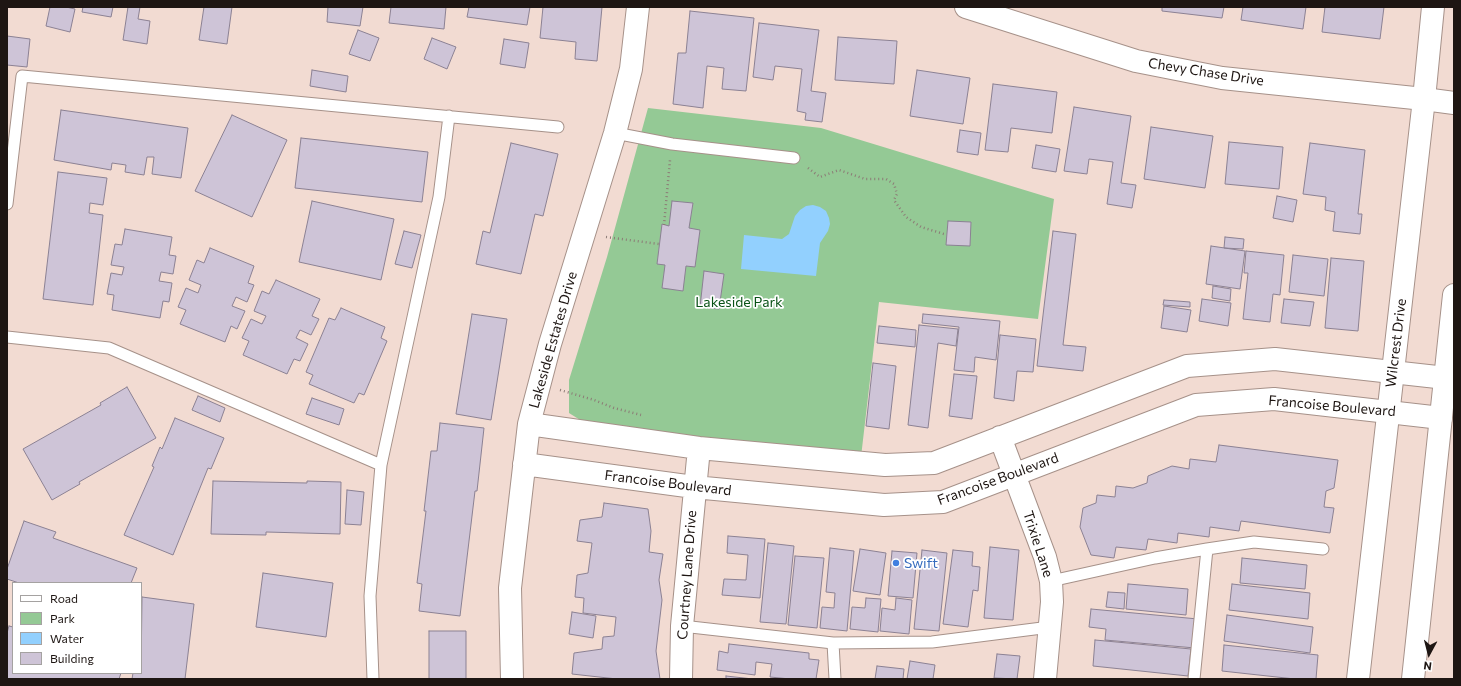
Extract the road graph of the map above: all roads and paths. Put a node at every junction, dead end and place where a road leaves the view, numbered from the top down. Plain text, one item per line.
1 (638, 7) edge
2 (966, 7) edge
3 (1433, 7) edge
4 (1424, 99) junction
5 (1454, 103) edge
6 (449, 116) junction
7 (558, 128) dead end
8 (615, 133) junction
9 (672, 144) junction
10 (794, 158) joint
11 (7, 204) edge
12 (664, 225) dead end
13 (586, 228) junction
14 (944, 234) dead end
15 (659, 244) dead end
16 (1454, 295) edge
17 (7, 337) edge
18 (1393, 371) junction
19 (1446, 378) junction
20 (540, 385) junction
21 (1388, 411) junction
22 (646, 416) dead end
23 (1441, 418) junction
24 (530, 424) junction
25 (1000, 438) junction
26 (699, 448) junction
27 (524, 464) junction
28 (381, 465) junction
29 (1014, 474) junction
30 (694, 487) junction
31 (1207, 548) junction
32 (1323, 549) dead end
33 (1051, 581) junction
34 (682, 626) junction
35 (1050, 627) junction
36 (833, 643) junction
37 (373, 679) edge
38 (512, 679) edge
39 (681, 679) edge
40 (835, 679) edge
41 (1045, 679) edge
42 (1194, 679) edge
43 (1358, 679) edge
44 (1413, 679) edge

1 - 8 street, Lakeside Estates Drive
2 - 4 street, Chevy Chase Drive
3 - 4 street, Wilcrest Drive
4 - 5 street, Chevy Chase Drive
4 - 18 street, Wilcrest Drive
6 - 7 lane
6 - 11 lane
6 - 28 lane
8 - 9 lane
8 - 13 street, Lakeside Estates Drive
9 - 10 lane
9 - 12 path
10 - 14 path
13 - 15 path
13 - 20 street, Lakeside Estates Drive
16 - 19 street
17 - 28 lane
18 - 19 street
18 - 21 street, Wilcrest Drive
18 - 25 street
19 - 23 street
20 - 22 path
20 - 24 street, Lakeside Estates Drive
21 - 23 street, Francoise Boulevard
21 - 29 street, Francoise Boulevard
21 - 43 street, Wilcrest Drive
23 - 44 street
24 - 26 street
24 - 27 street, Lakeside Estates Drive
25 - 26 street
25 - 29 street, Trixie Lane
26 - 30 street, Courtney Lane Drive
27 - 30 street, Francoise Boulevard
27 - 38 street, Lakeside Estates Drive
28 - 37 lane
29 - 30 street, Francoise Boulevard
29 - 33 street, Trixie Lane
30 - 34 street, Courtney Lane Drive
31 - 32 lane
31 - 33 lane
31 - 42 lane
33 - 35 street, Trixie Lane
34 - 36 lane
34 - 39 street, Courtney Lane Drive
35 - 36 lane
35 - 41 street, Trixie Lane
36 - 40 lane

